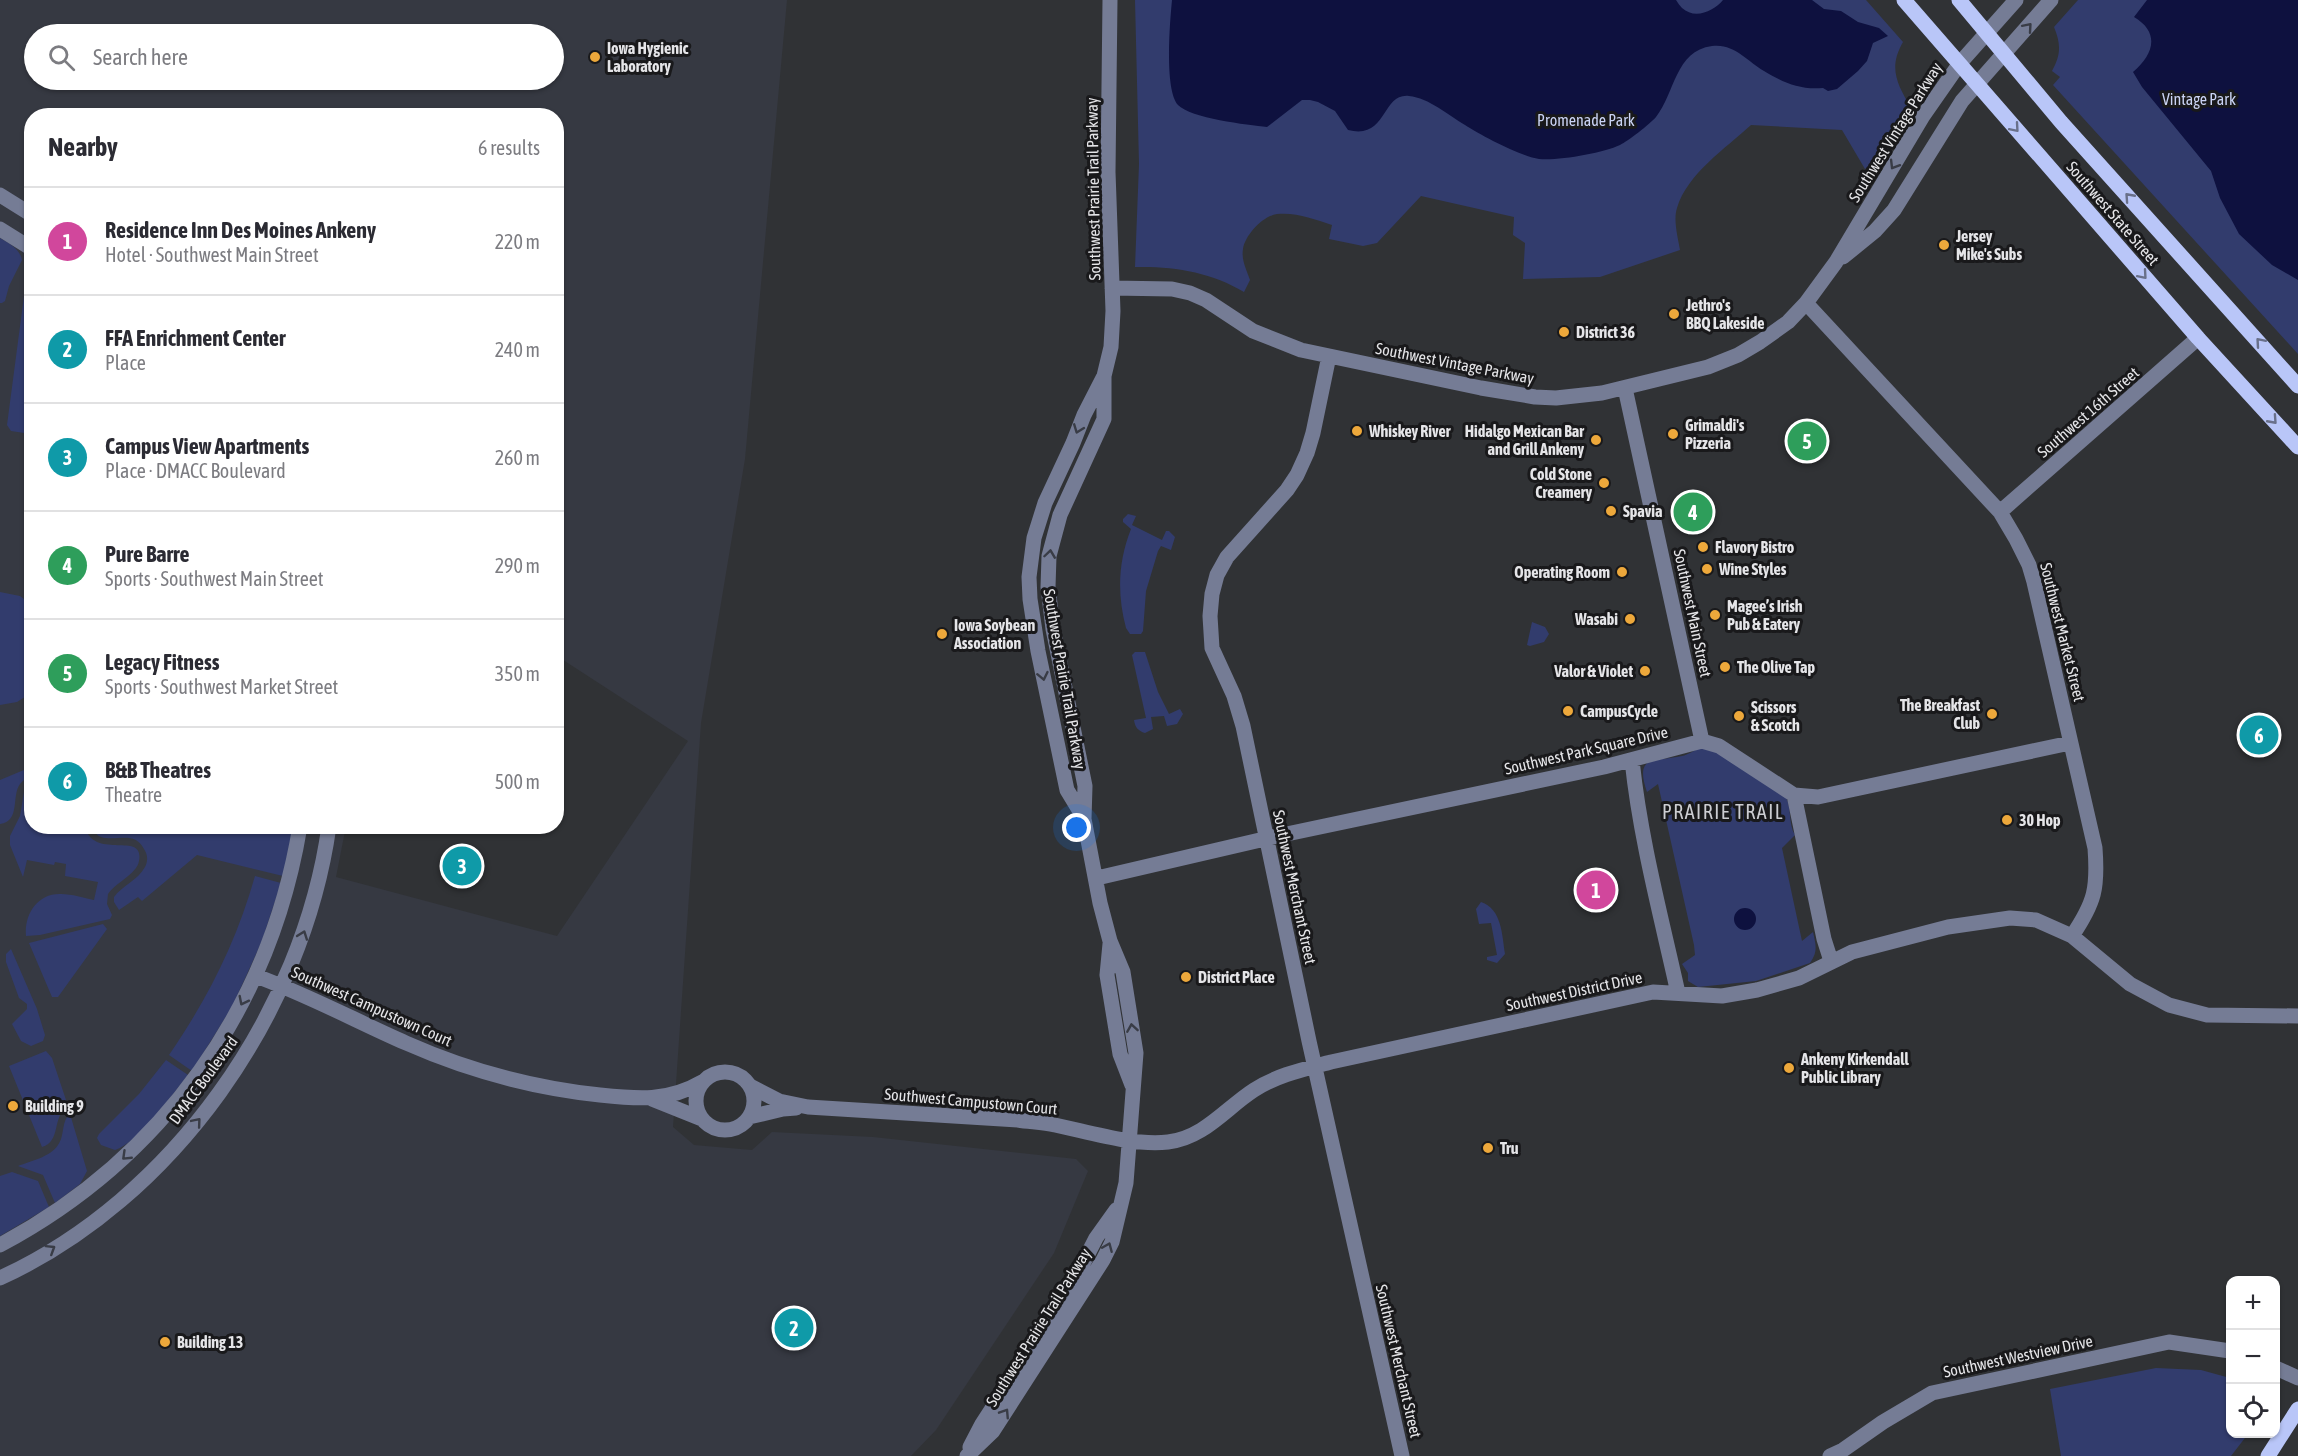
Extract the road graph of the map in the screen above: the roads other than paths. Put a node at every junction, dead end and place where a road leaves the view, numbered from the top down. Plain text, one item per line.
1 (1110, 0) edge
2 (1904, 0) edge
3 (1959, 0) edge
4 (2016, 0) edge
5 (2051, 0) edge
6 (1987, 33) junction
7 (2004, 53) junction
8 (1960, 63) junction
9 (1977, 83) junction
10 (0, 195) edge
11 (24, 210) edge
12 (0, 229) edge
13 (24, 244) edge
14 (1836, 262) junction
15 (1112, 288) junction
16 (1806, 303) junction
17 (2198, 338) junction
18 (1329, 356) junction
19 (2298, 386) edge
20 (1625, 388) junction
21 (2298, 447) edge
22 (2000, 512) junction
23 (1702, 741) junction
24 (2070, 742) junction
25 (1632, 760) junction
26 (1794, 795) junction
27 (298, 834) edge
28 (327, 834) edge
29 (1267, 840) junction
30 (1097, 878) junction
31 (2072, 936) junction
32 (1831, 961) junction
33 (256, 976) junction
34 (283, 986) junction
35 (1678, 993) junction
36 (2298, 1016) edge
37 (1316, 1066) junction
38 (702, 1082) junction
39 (750, 1086) junction
40 (652, 1099) junction
41 (808, 1107) junction
42 (749, 1117) junction
43 (702, 1119) junction
44 (1130, 1140) junction
45 (0, 1245) edge
46 (0, 1278) edge
47 (2226, 1350) edge
48 (2280, 1370) edge
49 (2298, 1378) edge
50 (2298, 1408) edge
51 (966, 1456) edge
52 (1402, 1456) edge
53 (1830, 1456) edge
54 (2268, 1456) edge

1 - 15 street, Southwest Prairie Trail Parkway
2 - 8 main road, Southwest State Street
3 - 6 main road, Southwest State Street
4 - 6 street, Southwest Vintage Parkway
7 -> 5 street, Southwest Vintage Parkway
6 - 7 main road, Southwest State Street
6 - 8 street, Southwest Vintage Parkway
7 - 9 street, Southwest Vintage Parkway
19 -> 7 main road, Southwest State Street
8 - 9 main road, Southwest State Street
8 -> 14 street, Southwest Vintage Parkway
9 - 14 street, Southwest Vintage Parkway
9 -> 17 main road, Southwest State Street
10 - 11 street
12 - 13 street
14 - 16 street, Southwest Vintage Parkway
15 - 18 street, Southwest Vintage Parkway
15 - 30 street, Southwest Prairie Trail Parkway
16 - 20 street, Southwest Vintage Parkway
16 - 22 street, Southwest Market Street
17 -> 21 main road, Southwest State Street
17 - 22 street, Southwest 16th Street
18 - 20 street, Southwest Vintage Parkway
18 - 29 street, Southwest Merchant Street
20 - 23 street, Southwest Main Street
22 - 24 street, Southwest Market Street
23 - 25 street, Southwest Park Square Drive
23 - 26 street
24 - 26 street
24 - 31 street, Southwest Market Street
25 - 29 street, Southwest Park Square Drive
25 - 35 street
26 - 32 street
27 - 33 street, DMACC Boulevard
34 -> 28 street, DMACC Boulevard
29 - 30 street, Southwest Park Square Drive
29 - 37 street, Southwest Merchant Street
30 - 44 street, Southwest Prairie Trail Parkway
31 - 32 street, Southwest District Drive
31 - 36 street, Southwest District Drive
32 - 35 street, Southwest District Drive
33 - 34 street, Southwest Campustown Court
33 -> 45 street, DMACC Boulevard
34 - 40 street, Southwest Campustown Court
46 -> 34 street, DMACC Boulevard
35 - 37 street, Southwest District Drive
37 - 44 street, Southwest District Drive
37 - 52 street, Southwest Merchant Street
38 - 39 street, Southwest Campustown Court
38 - 40 street, Southwest Campustown Court
38 - 43 street
39 - 41 street, Southwest Campustown Court
39 - 42 street
40 - 43 street, Southwest Campustown Court
41 - 42 street, Southwest Campustown Court
41 - 44 street, Southwest Campustown Court
42 - 43 street, Southwest Campustown Court
44 - 51 street, Southwest Prairie Trail Parkway
47 - 53 street, Southwest Westview Drive
48 - 49 street
50 - 54 main road

